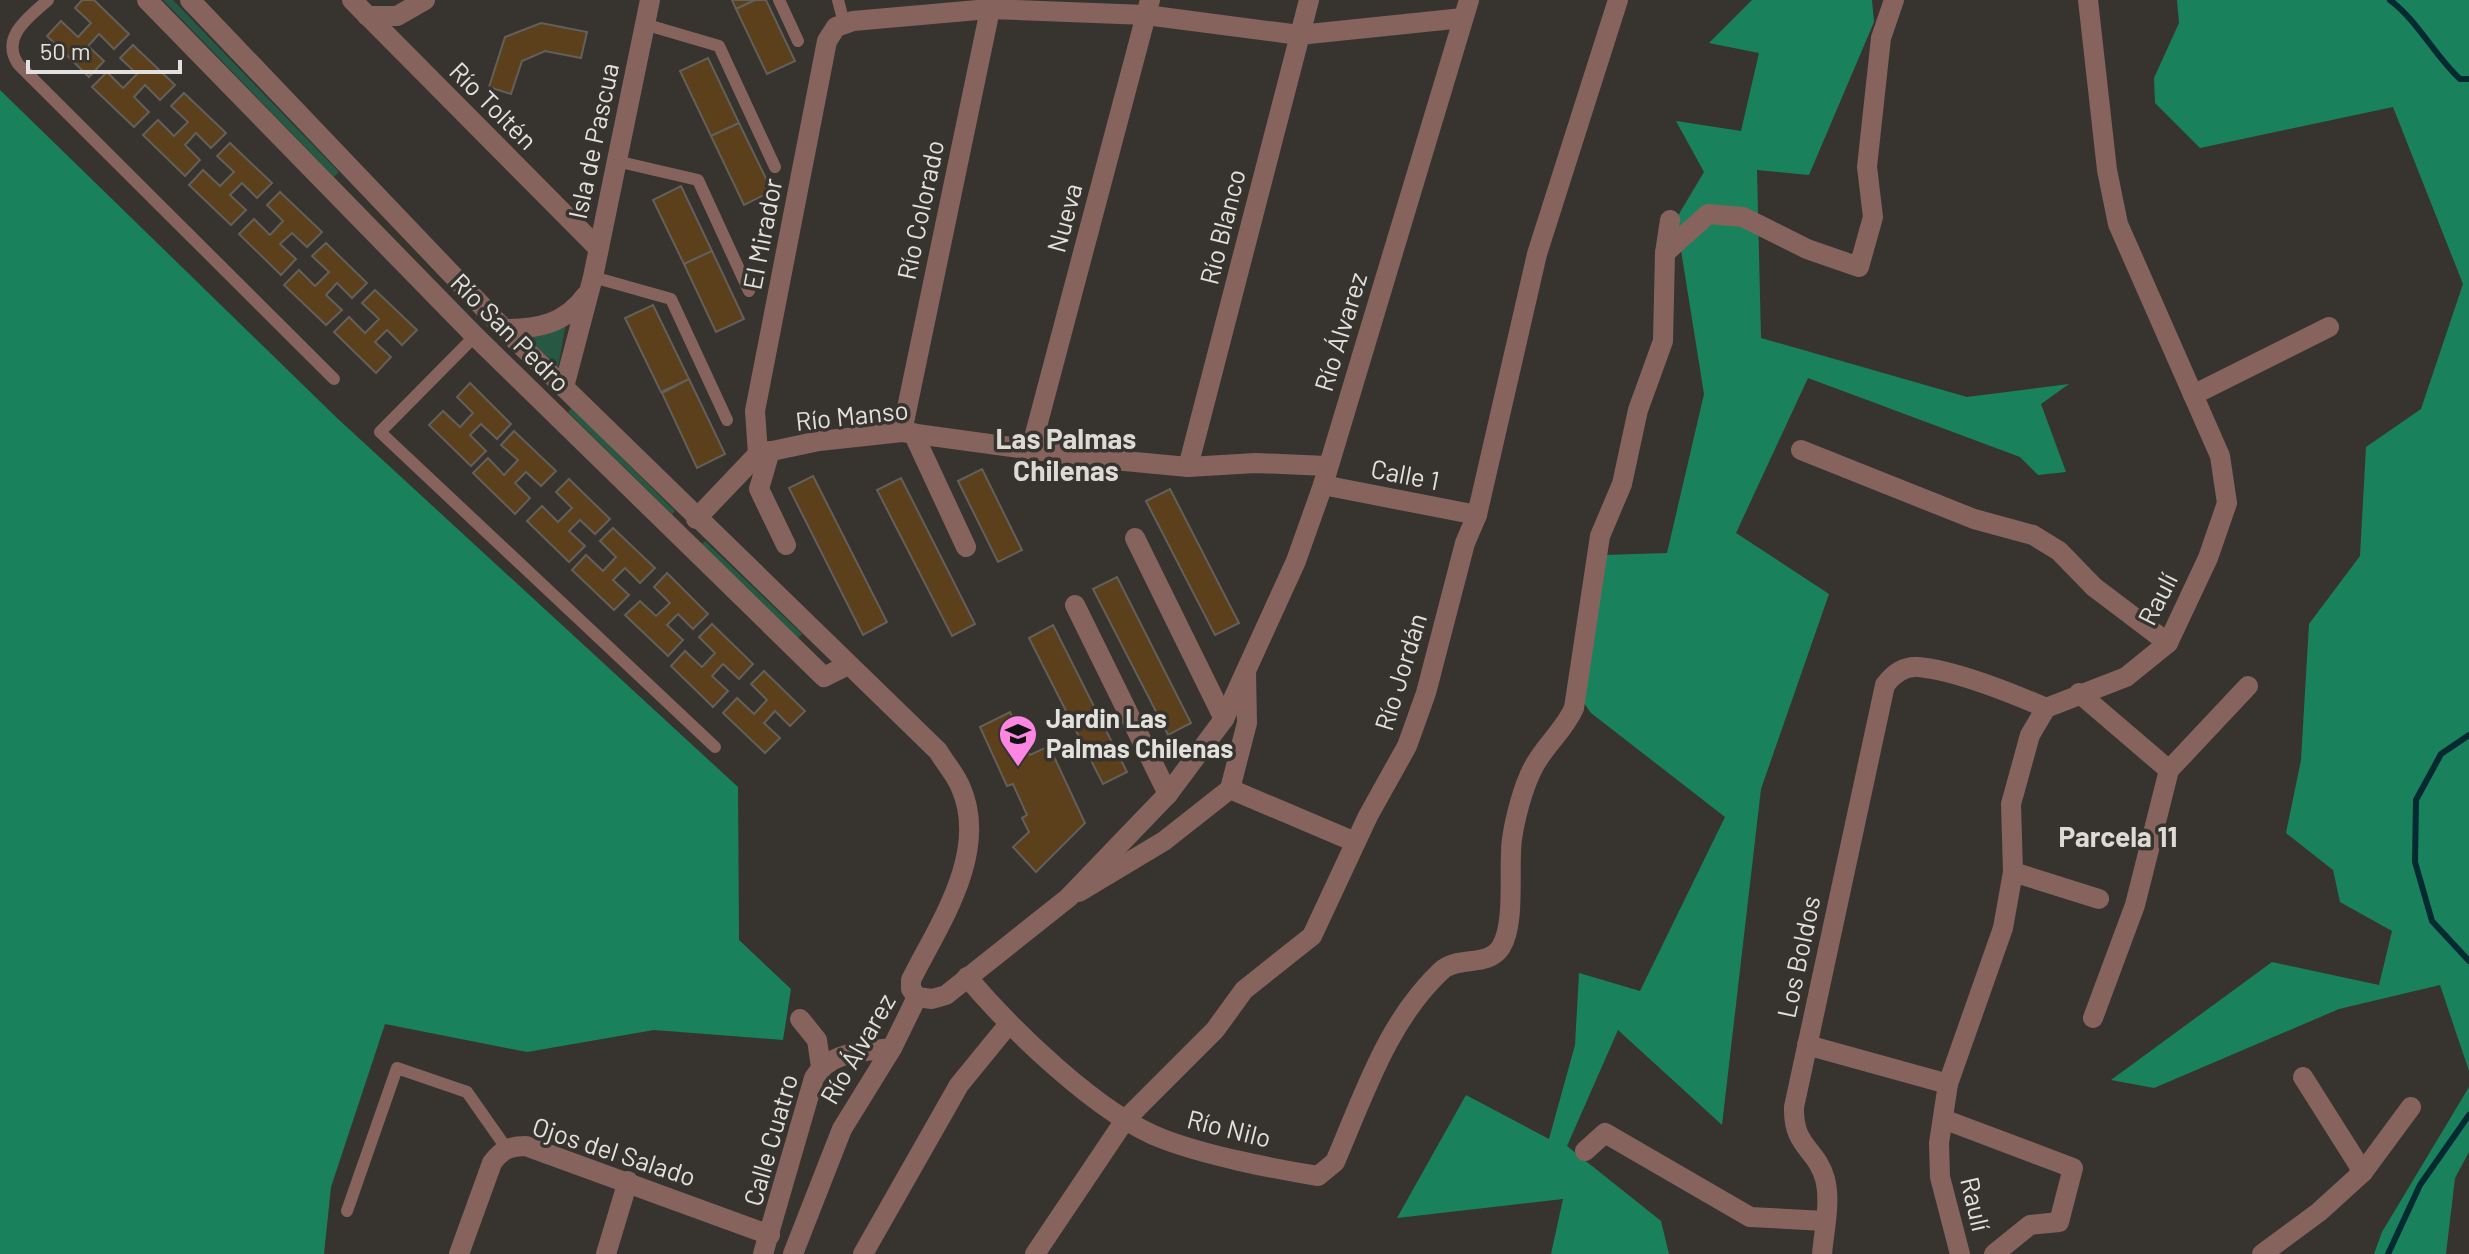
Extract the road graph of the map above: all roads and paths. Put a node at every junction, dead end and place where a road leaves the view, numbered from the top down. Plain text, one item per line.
1 (48, 0) edge
2 (147, 0) edge
3 (190, 0) edge
4 (352, 0) edge
5 (425, 0) edge
6 (650, 0) edge
7 (779, 0) edge
8 (838, 0) edge
9 (1309, 0) edge
10 (1618, 0) edge
11 (1894, 0) edge
12 (2088, 0) edge
13 (991, 5) edge
14 (1148, 7) edge
15 (1466, 9) edge
16 (367, 16) junction
17 (644, 24) junction
18 (840, 25) junction
19 (1299, 35) junction
20 (798, 41) dead end
21 (616, 161) junction
22 (775, 167) dead end
23 (1670, 220) dead end
24 (598, 248) junction
25 (1665, 253) junction
26 (591, 284) junction
27 (749, 291) dead end
28 (498, 323) junction
29 (2329, 327) dead end
30 (475, 336) junction
31 (334, 379) dead end
32 (564, 387) junction
33 (2193, 395) junction
34 (727, 420) dead end
35 (908, 432) junction
36 (1031, 449) junction
37 (1801, 450) dead end
38 (764, 453) junction
39 (1188, 467) junction
40 (1325, 476) junction
41 (1477, 515) junction
42 (696, 519) junction
43 (1135, 538) dead end
44 (786, 545) dead end
45 (966, 547) dead end
46 (1075, 605) dead end
47 (2168, 643) junction
48 (848, 665) junction
49 (1246, 672) junction
50 (2248, 686) dead end
51 (2079, 693) junction
52 (2046, 708) junction
53 (1224, 719) junction
54 (715, 747) dead end
55 (2169, 770) junction
56 (1230, 789) junction
57 (1168, 794) junction
58 (1355, 842) junction
59 (2013, 872) junction
60 (1068, 898) junction
61 (2099, 899) dead end
62 (967, 977) junction
63 (917, 997) junction
64 (2093, 1018) dead end
65 (800, 1019) dead end
66 (1008, 1025) junction
67 (1807, 1045) junction
68 (892, 1048) junction
69 (821, 1067) junction
70 (2303, 1077) dead end
71 (1948, 1084) junction
72 (2411, 1107) dead end
73 (1943, 1119) junction
74 (1125, 1120) junction
75 (507, 1149) junction
76 (1585, 1151) dead end
77 (2363, 1172) junction
78 (628, 1181) junction
79 (347, 1211) dead end
80 (1825, 1221) junction
81 (767, 1244) edge
82 (459, 1254) edge
83 (606, 1254) edge
84 (793, 1254) edge
85 (863, 1254) edge
86 (1035, 1254) edge
87 (1822, 1254) edge
88 (1960, 1254) edge
89 (1994, 1254) edge
90 (2262, 1254) edge

1 - 31 lane
2 - 30 street, Río San Pedro
3 - 28 street, Río San Pedro
4 - 16 street, Río Toltén
5 - 16 street
6 - 17 street, Isla de Pascua
7 - 20 lane
8 - 18 lane
9 - 19 street, Río Blanco
10 - 41 street, Río Jordán
11 - 25 street
12 - 33 street, Raulí
13 - 14 street
13 - 18 street
13 - 35 street, Río Colorado
14 - 19 street
14 - 36 street, Nueva
15 - 19 street
15 - 40 street, Río Álvarez
16 - 24 street, Río Toltén
17 - 21 street, Isla de Pascua
17 - 22 lane
18 - 38 street, El Mirador
19 - 39 street, Río Blanco
21 - 24 street, Isla de Pascua
21 - 27 lane
23 - 25 street
24 - 26 street, Isla de Pascua
25 - 74 street, Río Nilo
26 - 28 street
26 - 32 street, Isla de Pascua
26 - 34 lane
28 - 30 street
28 - 32 street, Río San Pedro
29 - 33 street
30 - 48 street, Río San Pedro
30 - 54 lane
32 - 42 street, Río San Pedro
33 - 47 street, Raulí
35 - 36 street, Río Manso
35 - 38 street, Río Manso
35 - 45 street
36 - 39 street, Río Manso
37 - 47 street
38 - 42 street
38 - 44 street, El Mirador
39 - 40 street, Río Manso
40 - 41 street, Calle 1
40 - 49 street, Río Álvarez
41 - 58 street, Río Jordán
42 - 48 street, Río San Pedro
43 - 53 street
46 - 57 street
47 - 51 street, Raulí
48 - 63 street, Río San Pedro
49 - 53 street, Río Álvarez
49 - 56 street, Río Álvarez
50 - 55 street
51 - 52 street, Raulí
51 - 55 street
52 - 59 street, Raulí
52 - 67 street, Los Boldos
53 - 57 street, Río Álvarez
55 - 64 street
56 - 58 street
56 - 60 street, Río Álvarez
57 - 60 street, Río Álvarez
58 - 74 street, Río Jordán
59 - 61 street
59 - 71 street, Raulí
60 - 62 street, Río Álvarez
62 - 63 street, Río Álvarez
62 - 66 street, Río Nilo
63 - 68 street, Río Álvarez
65 - 69 street
66 - 74 street, Río Nilo
66 - 85 street
67 - 71 street
67 - 80 street, Los Boldos
68 - 69 street, Calle Cuatro
68 - 84 street, Río Álvarez
69 - 81 street, Calle Cuatro
70 - 77 street
71 - 73 street, Raulí
72 - 77 street
73 - 88 street, Raulí
73 - 89 street
74 - 86 street, Río Jordán
75 - 78 street, Ojos del Salado
75 - 79 lane
75 - 82 street, Ojos del Salado
76 - 80 street
77 - 90 street
78 - 81 street, Ojos del Salado
78 - 83 street
80 - 87 street, Los Boldos

